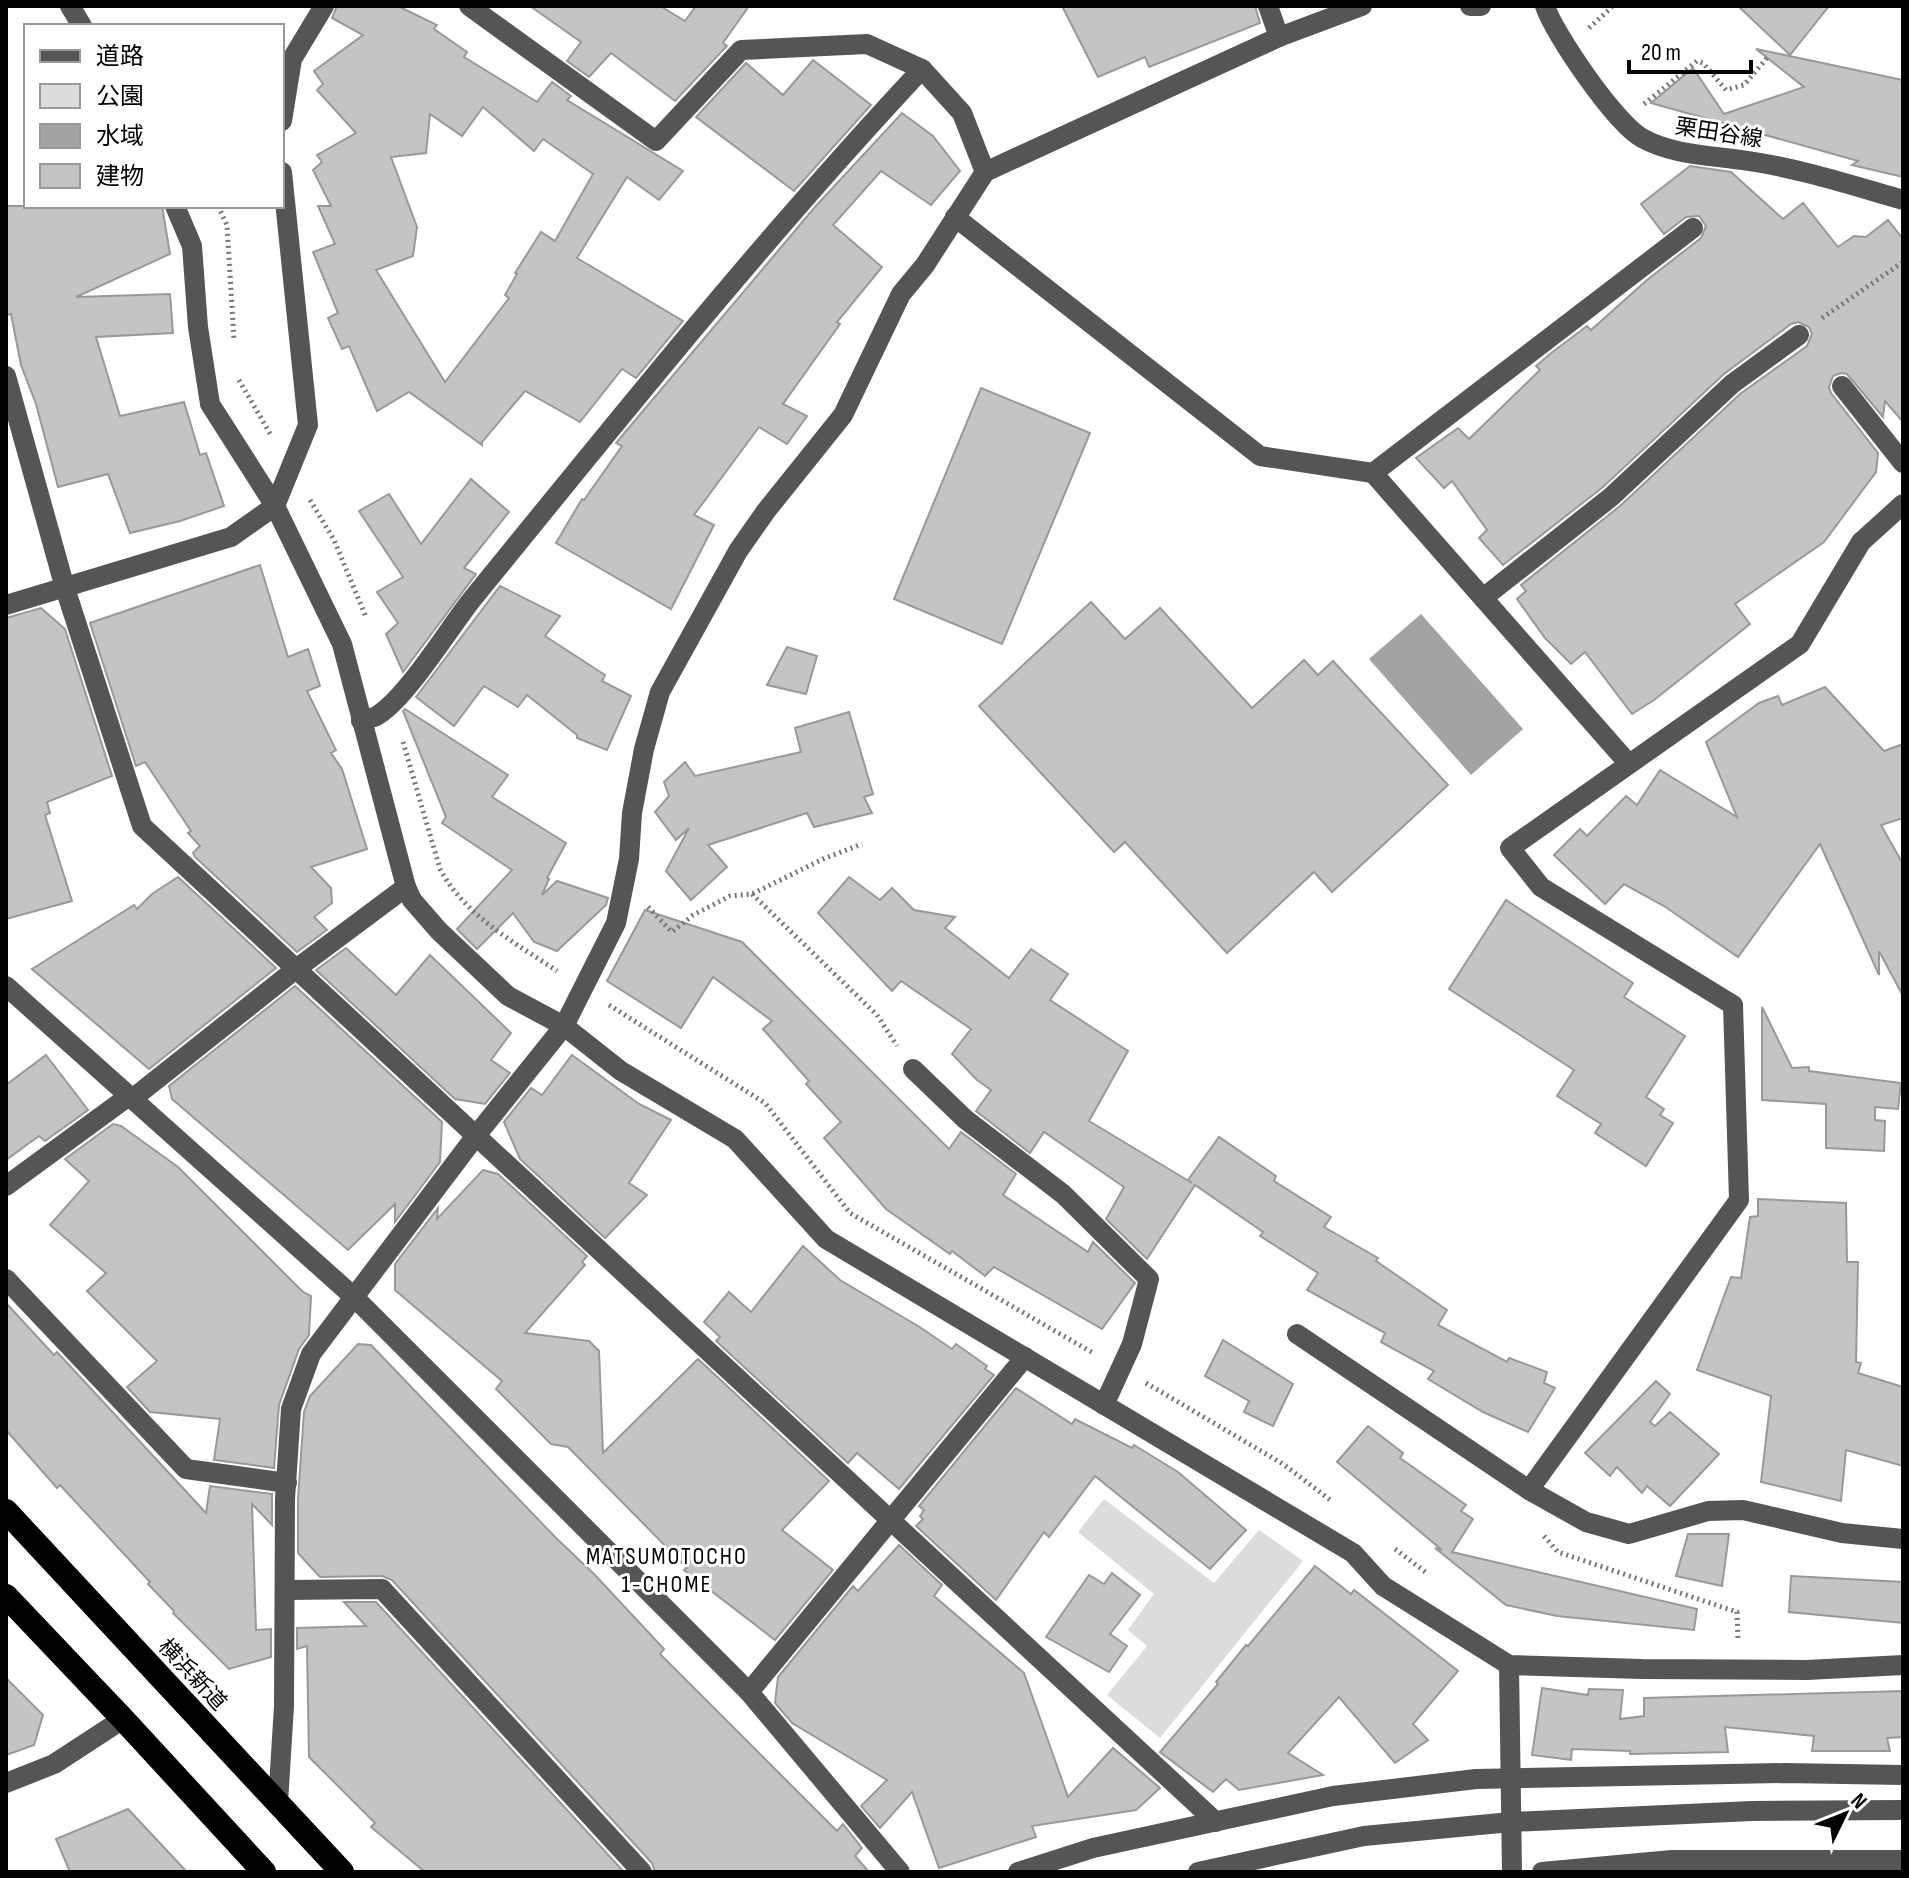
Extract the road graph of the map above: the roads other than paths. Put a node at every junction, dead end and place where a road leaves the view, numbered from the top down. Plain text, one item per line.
1 (70, 6) edge
2 (324, 6) edge
3 (469, 6) edge
4 (1268, 6) edge
5 (1362, 6) edge
6 (1470, 6) edge
7 (1481, 6) edge
8 (1545, 6) edge
9 (81, 24) edge
10 (1279, 37) junction
11 (922, 69) junction
12 (284, 109) edge
13 (985, 172) junction
14 (284, 191) edge
15 (1903, 200) edge
16 (176, 208) edge
17 (955, 217) junction
18 (1693, 228) dead end
19 (1799, 335) road end
20 (6, 376) edge
21 (1842, 386) dead end
22 (1903, 463) edge
23 (1373, 473) junction
24 (1903, 504) edge
25 (275, 506) junction
26 (65, 588) junction
27 (1483, 598) junction
28 (6, 605) edge
29 (361, 721) junction
30 (1629, 764) junction
31 (406, 887) junction
32 (296, 969) junction
33 (6, 986) edge
34 (564, 1026) junction
35 (913, 1069) road end
36 (130, 1098) junction
37 (475, 1137) junction
38 (6, 1186) edge
39 (6, 1279) edge
40 (354, 1297) junction
41 (1297, 1334) dead end
42 (1025, 1357) junction
43 (1104, 1405) junction
44 (287, 1483) junction
45 (1529, 1490) junction
46 (6, 1511) edge
47 (891, 1521) junction
48 (1903, 1539) edge
49 (286, 1590) junction
50 (6, 1596) edge
51 (1509, 1665) junction
52 (1903, 1665) edge
53 (749, 1692) junction
54 (123, 1719) junction
55 (1903, 1775) edge
56 (1510, 1779) junction
57 (6, 1783) edge
58 (278, 1803) junction
59 (1903, 1810) edge
60 (1216, 1822) junction
61 (1511, 1822) junction
62 (1903, 1860) edge
63 (264, 1872) edge
64 (342, 1872) edge
65 (642, 1872) edge
66 (900, 1872) edge
67 (1018, 1872) edge
68 (1198, 1872) edge
69 (1512, 1872) edge
70 (1542, 1872) edge

1 - 9 street
2 - 12 street
3 - 11 street
4 - 10 street
5 - 10 street
6 - 7 street
8 - 15 street, 栗田谷線
10 - 13 street
11 - 13 street
11 - 29 street
13 - 17 street
14 - 25 street
16 - 25 street
17 - 23 street
17 - 34 street
18 - 23 street
19 - 27 street
20 - 26 street
21 - 22 street
23 - 27 street
24 - 30 street
25 - 26 street
25 - 29 street
26 - 28 street
26 - 32 street
27 - 30 street
29 - 31 street
30 - 45 street
31 - 32 street
31 - 34 street
32 - 36 street
32 - 37 street
33 - 36 street
34 - 37 street
34 - 42 street
35 - 43 street
36 - 38 street
36 - 40 street
37 - 40 street
37 - 47 street
39 - 44 street
40 - 44 street
40 - 53 street
41 - 45 street
42 - 43 street
42 - 47 street
43 - 51 street
44 - 49 street
45 - 48 street
46 - 58 highway, 横浜新道
47 - 53 street
47 - 60 street
49 - 58 street
49 - 65 street
50 - 54 highway
51 - 52 street
51 - 56 street
53 - 66 street
54 - 57 street
54 - 63 highway
55 - 56 street
56 - 60 street
56 - 61 street
58 - 64 highway, 横浜新道
59 - 61 street
60 - 67 street
61 - 68 street
61 - 69 street
62 - 70 street

